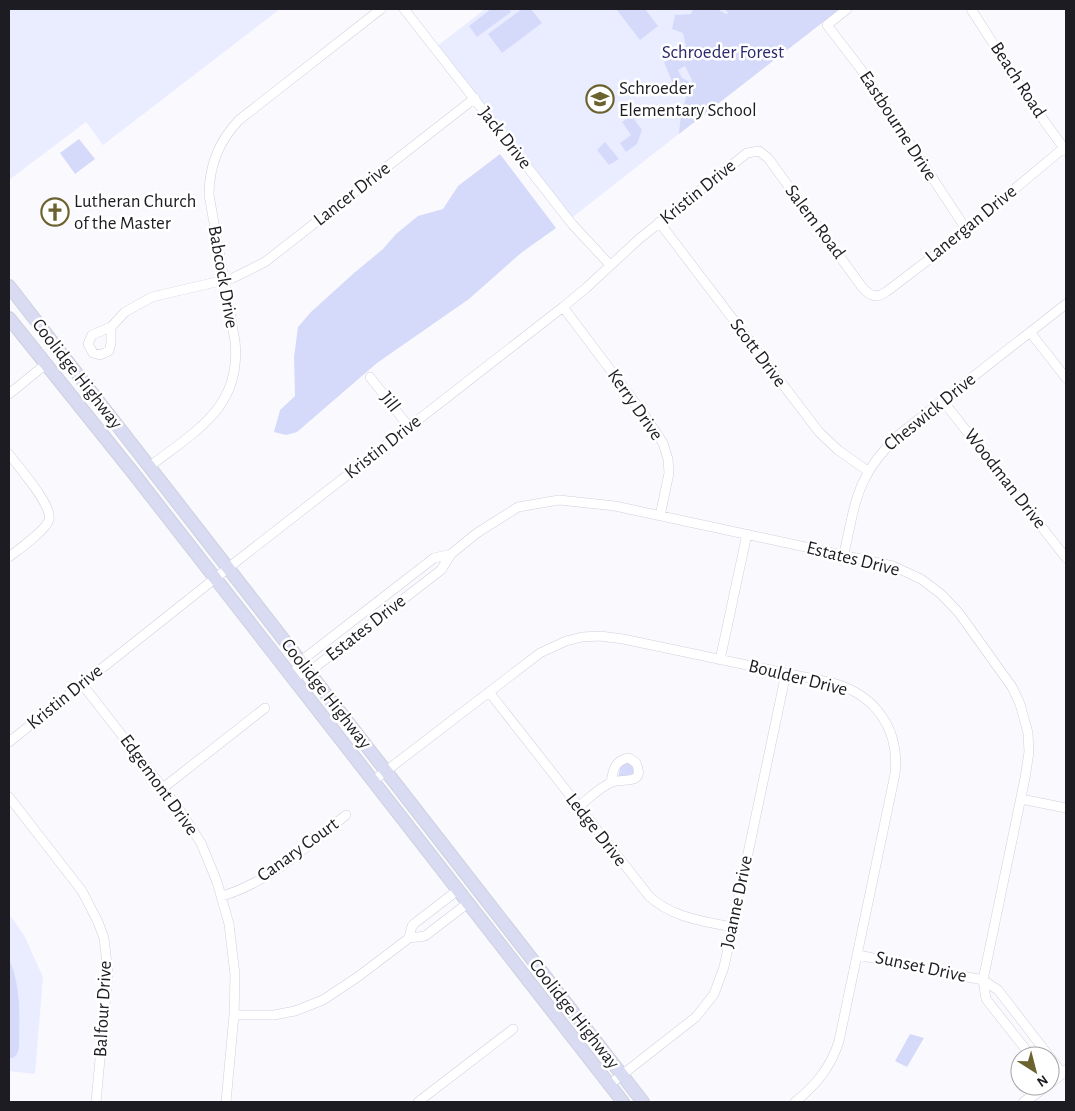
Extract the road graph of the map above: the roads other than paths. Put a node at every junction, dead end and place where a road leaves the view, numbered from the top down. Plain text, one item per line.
1 (381, 9) edge
2 (404, 9) edge
3 (847, 9) edge
4 (971, 9) edge
5 (475, 98) junction
6 (1066, 149) edge
7 (756, 150) joint
8 (659, 222) junction
9 (966, 229) junction
10 (610, 264) junction
11 (224, 281) junction
12 (9, 286) edge
13 (873, 296) joint
14 (22, 303) junction
15 (1066, 304) edge
16 (563, 307) junction
17 (9, 313) edge
18 (9, 318) edge
19 (111, 326) dead end
20 (1030, 332) junction
21 (51, 341) junction
22 (32, 346) junction
23 (46, 364) junction
24 (370, 377) dead end
25 (1066, 378) edge
26 (9, 394) edge
27 (943, 401) junction
28 (409, 427) junction
29 (9, 454) edge
30 (149, 467) junction
31 (868, 471) junction
32 (134, 474) junction
33 (660, 516) junction
34 (746, 534) junction
35 (451, 554) junction
36 (844, 554) junction
37 (9, 557) edge
38 (1066, 558) edge
39 (228, 568) junction
40 (216, 578) junction
41 (720, 660) junction
42 (301, 661) junction
43 (309, 672) junction
44 (786, 673) junction
45 (292, 677) junction
46 (82, 684) junction
47 (489, 692) junction
48 (265, 708) dead end
49 (9, 742) edge
50 (386, 772) junction
51 (373, 782) junction
52 (611, 782) dead end
53 (163, 788) junction
54 (9, 797) edge
55 (1021, 799) junction
56 (578, 807) junction
57 (1066, 808) edge
58 (346, 815) dead end
59 (458, 890) junction
60 (222, 896) junction
61 (468, 903) junction
62 (732, 927) junction
63 (408, 938) junction
64 (858, 955) junction
65 (983, 980) junction
66 (234, 1015) junction
67 (513, 1029) dead end
68 (1022, 1046) edge
69 (1041, 1046) edge
70 (622, 1075) junction
71 (609, 1085) junction
72 (96, 1102) edge
73 (226, 1102) edge
74 (418, 1102) edge
75 (623, 1102) edge
76 (643, 1102) edge
77 (795, 1102) edge

1 - 11 street, Babcock Drive
2 - 5 street, Jack Drive
3 - 9 street, Eastbourne Drive
4 - 6 street, Beach Road
5 - 10 street, Jack Drive
5 - 11 street, Lancer Drive
6 - 9 street, Lanergan Drive
7 - 8 street, Kristin Drive
7 - 13 street, Salem Road
8 - 10 street, Kristin Drive
8 - 31 street, Scott Drive
9 - 13 street, Lanergan Drive
10 - 16 street, Kristin Drive
11 - 19 street, Lancer Drive
11 - 30 street, Babcock Drive
12 - 14 main road, Coolidge Highway
14 - 17 main road
14 - 21 main road, Coolidge Highway
15 - 20 street, Cheswick Drive
16 - 28 street, Kristin Drive
16 - 33 street, Kerry Drive
18 - 22 main road, Coolidge Highway
20 - 25 street
20 - 27 street, Cheswick Drive
21 - 22 main road
21 - 30 main road, Coolidge Highway
22 - 23 main road, Coolidge Highway
23 - 26 street
23 - 32 main road, Coolidge Highway
24 - 28 street, Jill
27 - 31 street, Cheswick Drive
27 - 38 street, Woodman Drive
28 - 39 street, Kristin Drive
29 - 37 street
30 - 32 main road
30 - 39 main road, Coolidge Highway
31 - 36 street, Cheswick Drive
32 - 40 main road, Coolidge Highway
33 - 34 street, Estates Drive
33 - 35 street, Estates Drive
34 - 36 street, Estates Drive
34 - 41 street
35 - 42 street, Estates Drive
35 - 43 street, Estates Drive
36 - 55 street, Estates Drive
39 - 40 street, Kristin Drive
39 - 42 main road, Coolidge Highway
40 - 45 main road, Coolidge Highway
40 - 46 street, Kristin Drive
41 - 44 street, Boulder Drive
41 - 47 street, Boulder Drive
42 - 43 main road, Coolidge Highway
42 - 45 street, Estates Drive
43 - 45 street, Estates Drive
43 - 50 main road, Coolidge Highway
44 - 62 street, Joanne Drive
44 - 64 street, Boulder Drive
45 - 51 main road, Coolidge Highway
46 - 49 street, Kristin Drive
46 - 53 street, Edgemont Drive
47 - 50 street, Boulder Drive
47 - 56 street, Ledge Drive
48 - 53 street
50 - 51 street, Boulder Drive
50 - 70 main road, Coolidge Highway
51 - 59 main road, Coolidge Highway
52 - 56 street
53 - 60 street, Edgemont Drive
54 - 72 street, Balfour Drive
55 - 57 street
55 - 65 street, Estates Drive
56 - 62 street, Ledge Drive
58 - 60 street, Canary Court
59 - 61 main road, Coolidge Highway
59 - 63 street
60 - 66 street, Edgemont Drive
61 - 63 street
61 - 71 main road, Coolidge Highway
62 - 70 street, Joanne Drive
63 - 66 street
64 - 65 street, Sunset Drive
64 - 77 street, Boulder Drive
65 - 68 street, Estates Drive
65 - 69 street
66 - 73 street, Edgemont Drive
67 - 74 street
70 - 71 street, Joanne Drive
70 - 76 main road, Coolidge Highway
71 - 75 main road, Coolidge Highway

